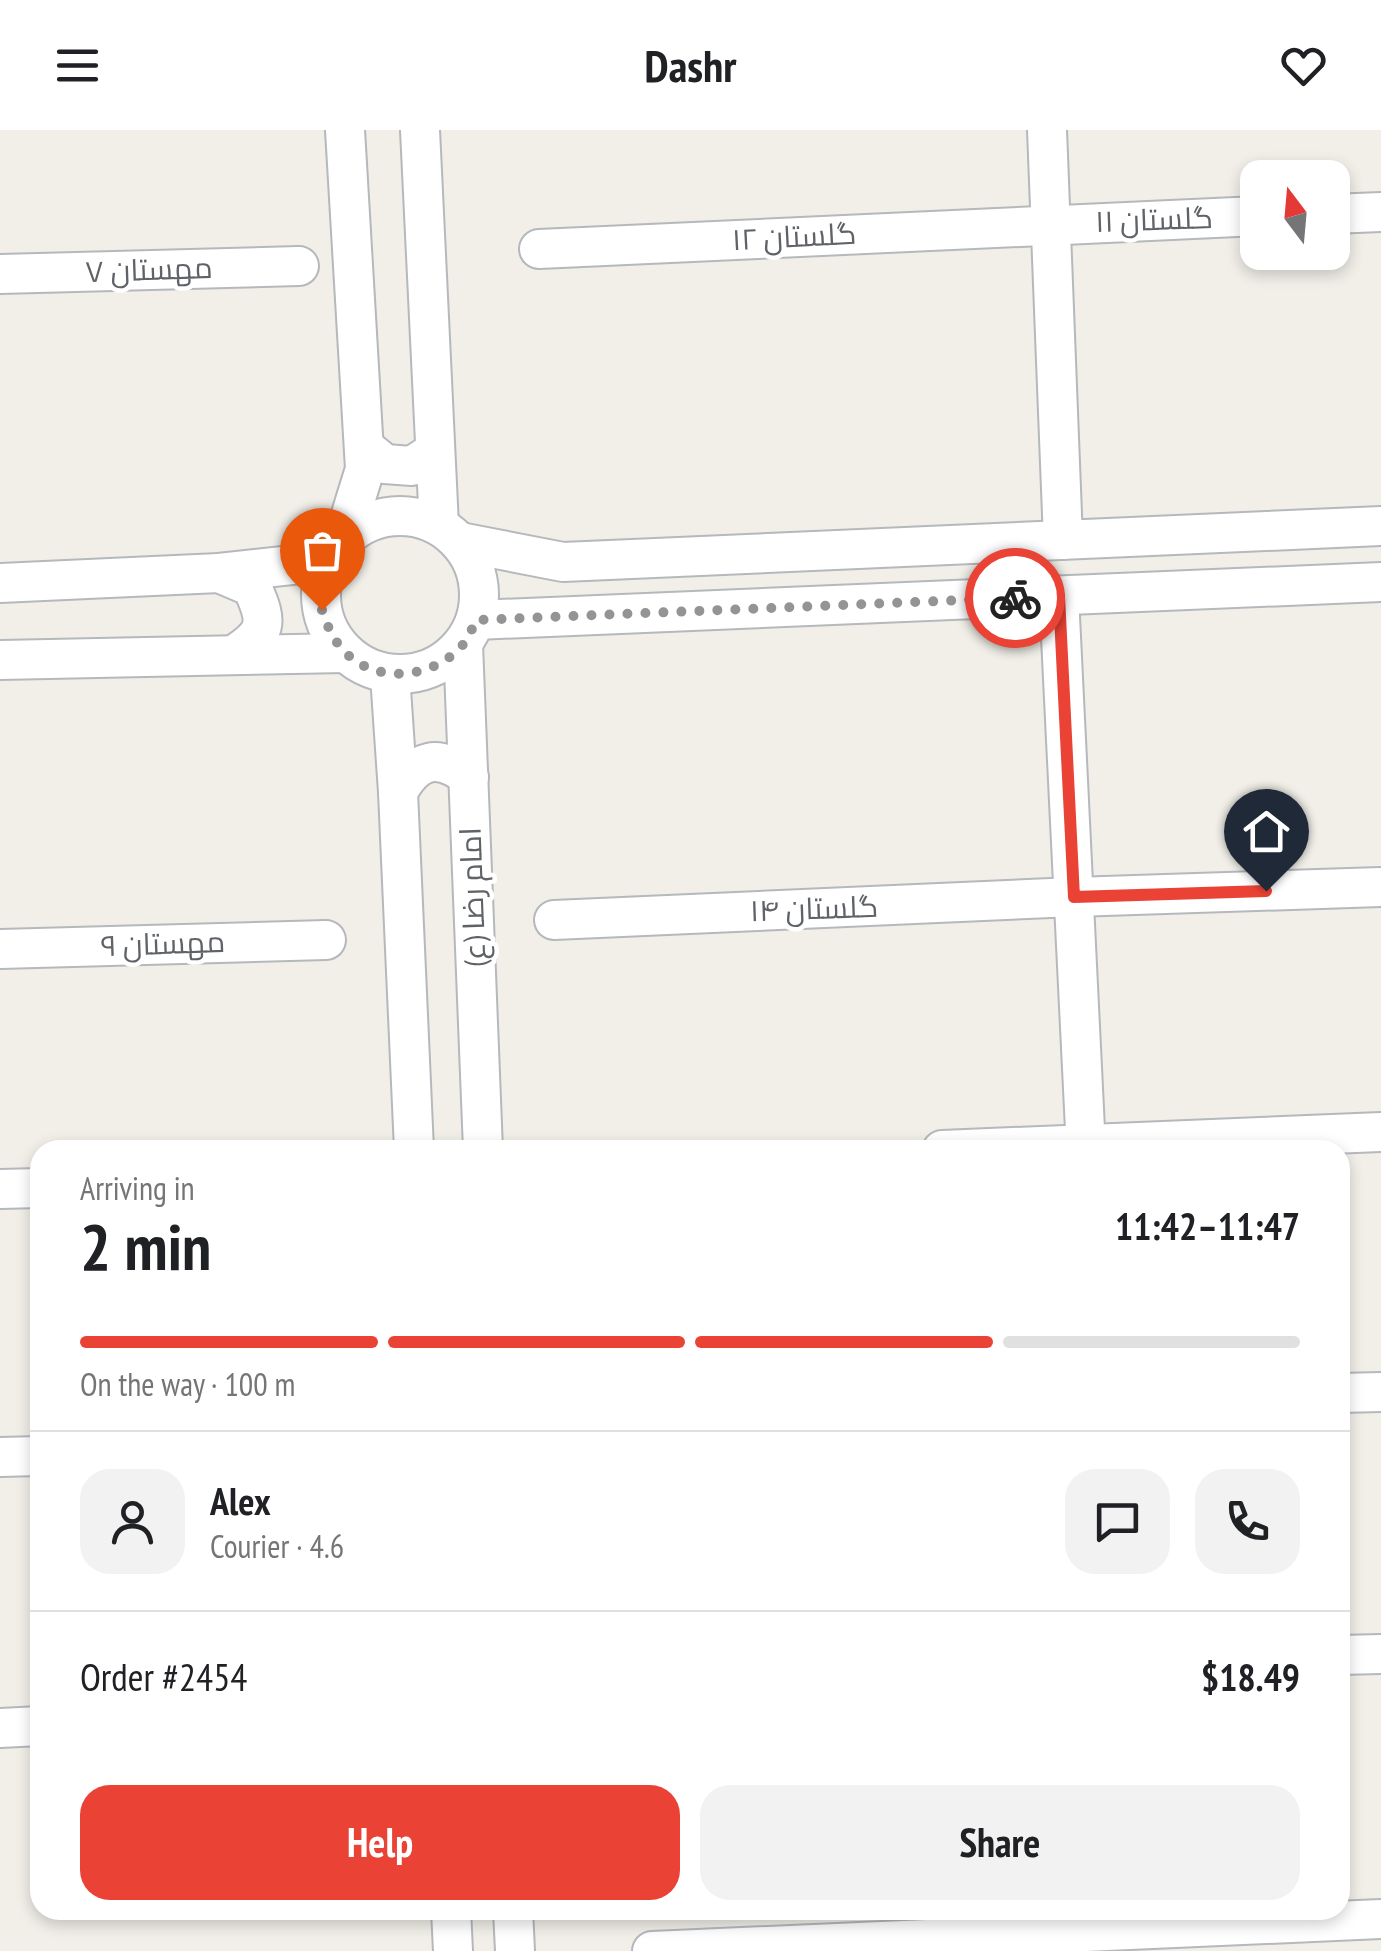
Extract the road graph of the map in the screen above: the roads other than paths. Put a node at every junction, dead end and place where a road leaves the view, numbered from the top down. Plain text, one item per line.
1 (345, 130) edge
2 (420, 130) edge
3 (1047, 130) edge
4 (1381, 212) edge
5 (1350, 213) edge
6 (1240, 217) edge
7 (1050, 224) junction
8 (539, 249) dead end
9 (298, 266) dead end
10 (0, 274) edge
11 (364, 447) junction
12 (435, 451) junction
13 (1381, 526) edge
14 (449, 534) junction
15 (1063, 540) junction
16 (336, 550) junction
17 (563, 562) junction
18 (219, 573) junction
19 (1381, 582) edge
20 (0, 583) edge
21 (1059, 596) junction
22 (566, 616) junction
23 (470, 632) junction
24 (345, 653) junction
25 (234, 655) junction
26 (0, 660) edge
27 (390, 674) junction
28 (469, 777) junction
29 (398, 792) junction
30 (1381, 887) edge
31 (1074, 897) junction
32 (554, 920) dead end
33 (326, 940) dead end
34 (0, 949) edge
35 (1381, 1132) edge
36 (414, 1140) edge
37 (483, 1140) edge
38 (1086, 1140) edge
39 (1212, 1140) edge
40 (30, 1188) edge
41 (0, 1189) edge
42 (1381, 1392) edge
43 (1350, 1393) edge
44 (30, 1456) edge
45 (0, 1458) edge
46 (1381, 1654) edge
47 (1350, 1655) edge
48 (30, 1726) edge
49 (0, 1728) edge
50 (1381, 1918) edge
51 (1350, 1919) edge
52 (451, 1920) edge
53 (513, 1920) edge
54 (1338, 1920) edge
55 (1123, 1930) edge
56 (453, 1951) edge
57 (514, 1951) edge
58 (652, 1951) edge

1 - 11 street
2 - 12 street
3 - 7 street
4 - 5 street
6 - 7 street, گلستان ۱۱
7 - 8 street, گلستان ۱۲
7 - 15 street
9 - 10 street, مهستان ۷
11 - 12 street
11 - 16 street
12 - 14 street
13 - 15 street
14 - 16 street
14 - 17 street
14 - 23 street
15 - 17 street
16 - 18 street
16 - 24 street
17 - 22 street
18 - 20 street
18 - 25 street
19 - 21 street
21 - 22 street
21 - 31 street
22 - 23 street
23 - 27 street
23 - 28 street, امام رضا (ع)
24 - 25 street
24 - 27 street
25 - 26 street
27 - 29 street
28 - 29 street
28 - 37 street, امام رضا (ع)
29 - 36 street
30 - 31 street, گلستان ۱۴
31 - 32 street, گلستان ۱۴
31 - 38 street
33 - 34 street, مهستان ۹
35 - 39 street
40 - 41 street
42 - 43 street
44 - 45 street
46 - 47 street
48 - 49 street
50 - 51 street
52 - 56 street
53 - 57 street
54 - 55 street
55 - 58 street

